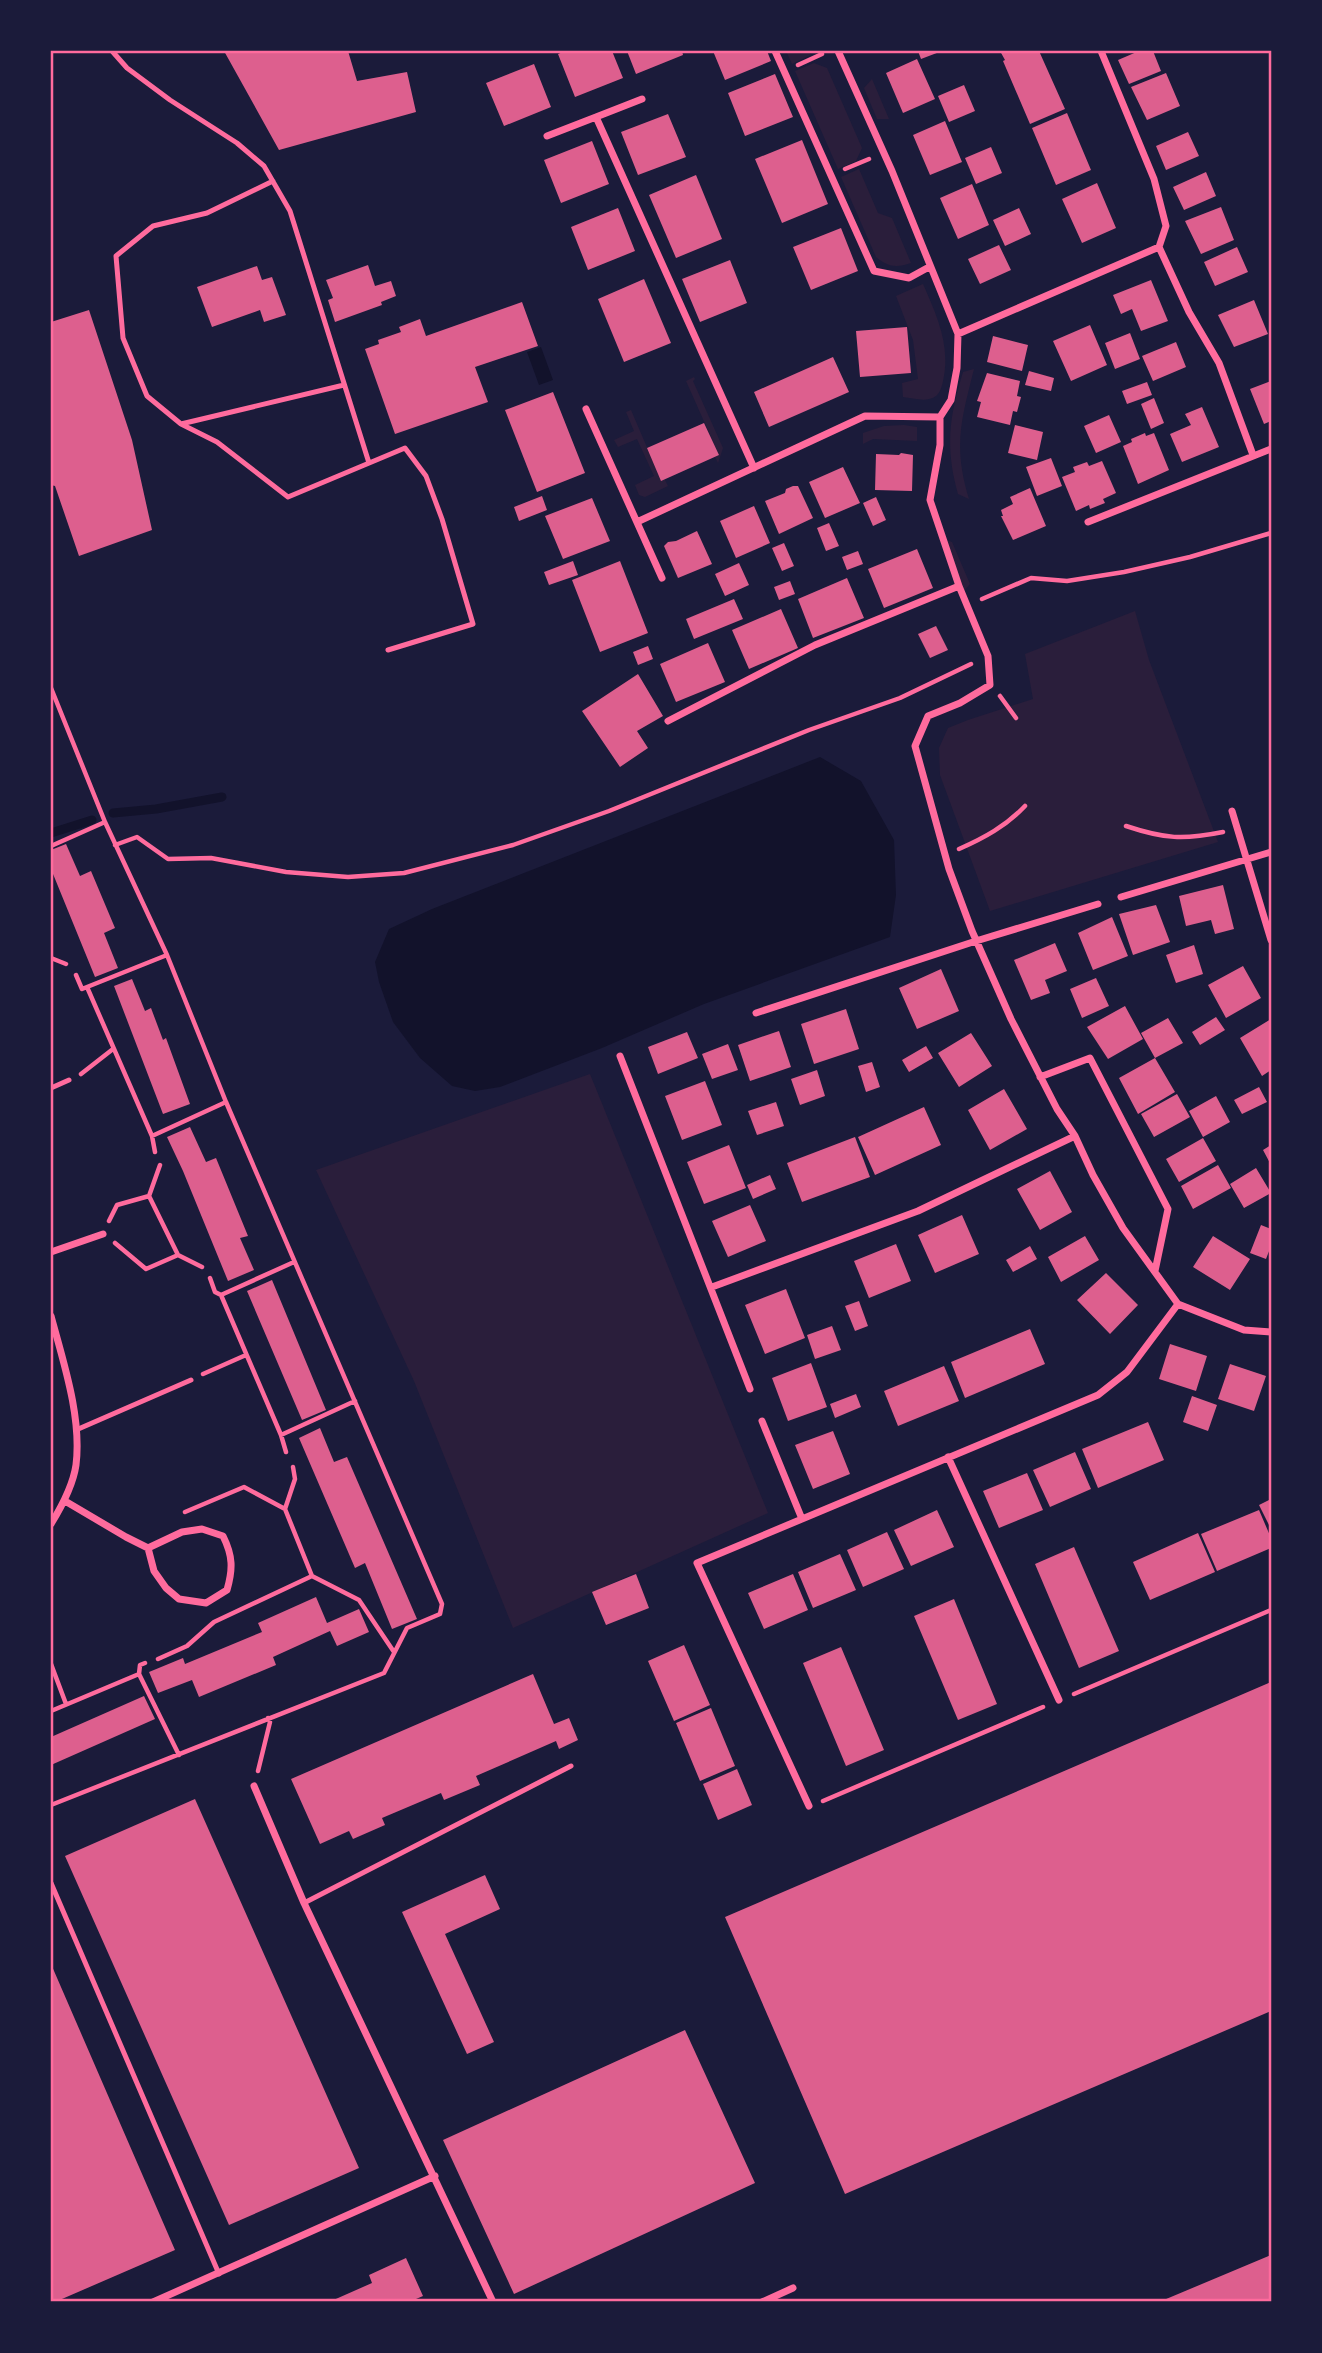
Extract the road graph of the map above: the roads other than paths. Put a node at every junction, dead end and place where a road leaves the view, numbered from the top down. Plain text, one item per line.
1 (112, 51) edge
2 (775, 51) edge
3 (838, 51) edge
4 (1101, 51) edge
5 (642, 99) dead end
6 (596, 117) junction
7 (547, 136) dead end
8 (273, 181) junction
9 (1159, 247) junction
10 (929, 267) junction
11 (958, 334) junction
12 (344, 385) junction
13 (586, 409) dead end
14 (940, 417) junction
15 (181, 424) junction
16 (1271, 449) edge
17 (1253, 455) junction
18 (369, 463) junction
19 (754, 468) junction
20 (637, 522) junction
21 (1088, 522) dead end
22 (662, 578) dead end
23 (959, 586) junction
24 (388, 650) dead end
25 (668, 720) dead end
26 (1232, 811) dead end
27 (1271, 852) edge
28 (1246, 859) junction
29 (1121, 897) dead end
30 (1098, 904) dead end
31 (1271, 940) edge
32 (976, 941) junction
33 (756, 1013) dead end
34 (620, 1056) dead end
35 (1040, 1077) junction
36 (68, 1080) road end
37 (51, 1088) edge
38 (1075, 1136) junction
39 (103, 1234) road end
40 (51, 1252) edge
41 (1155, 1271) junction
42 (712, 1287) junction
43 (1178, 1304) junction
44 (51, 1316) edge
45 (1271, 1332) edge
46 (191, 1380) road end
47 (750, 1389) dead end
48 (762, 1421) dead end
49 (76, 1430) junction
50 (948, 1457) junction
51 (65, 1501) junction
52 (802, 1519) junction
53 (51, 1524) edge
54 (148, 1548) junction
55 (1059, 1700) road end
56 (571, 1766) dead end
57 (254, 1786) road end
58 (809, 1807) road end
59 (51, 1883) edge
60 (304, 1903) junction
61 (435, 2176) junction
62 (219, 2274) junction
63 (793, 2288) dead end
64 (167, 2299) edge
65 (153, 2302) edge
66 (493, 2302) edge
67 (762, 2302) edge

1 - 8 lane
2 - 10 street
3 - 10 street
4 - 9 street
5 - 6 street
6 - 7 street
6 - 19 street
8 - 12 lane
8 - 15 lane
9 - 11 street
9 - 17 street
10 - 11 street
11 - 14 street
12 - 15 lane
12 - 18 lane
13 - 20 street
14 - 19 street
14 - 23 street
15 - 18 lane
16 - 17 street
17 - 21 street
18 - 24 lane
19 - 20 street
20 - 22 street
23 - 25 street
23 - 32 street
26 - 28 street
27 - 28 street
28 - 29 street
28 - 31 street
30 - 32 street
32 - 33 street
32 - 35 street
34 - 42 street
35 - 38 street
35 - 41 street
36 - 37 lane
38 - 41 street
38 - 42 street
39 - 40 street
41 - 43 street
42 - 47 street
43 - 45 street
43 - 50 street
44 - 49 street
46 - 49 lane
48 - 52 street
49 - 51 street
50 - 52 street
50 - 55 street
51 - 53 street
51 - 54 street
52 - 58 street
54 - 54 street
56 - 60 lane
57 - 60 street
59 - 62 lane
60 - 61 street
61 - 62 street
61 - 66 street
62 - 64 street
63 - 67 street
64 - 65 street

